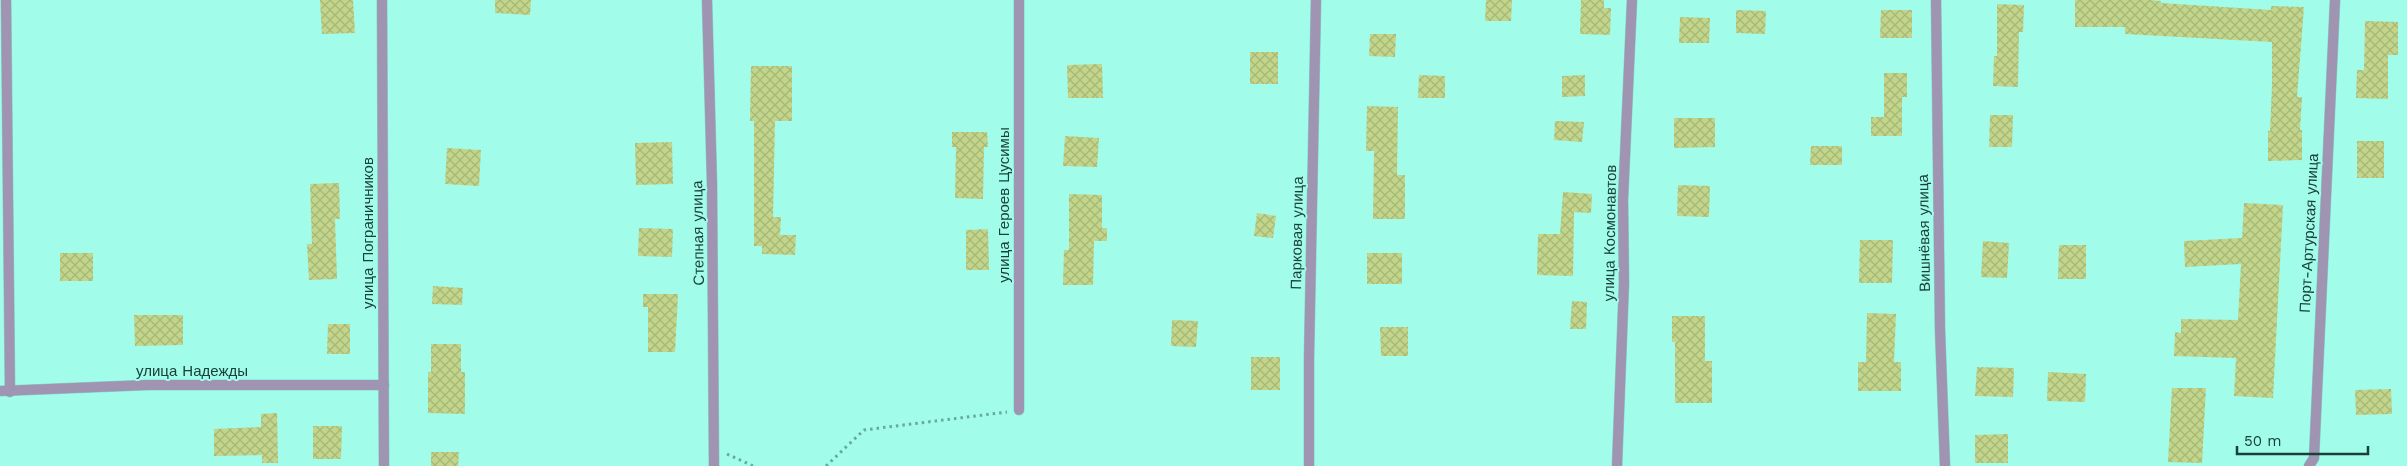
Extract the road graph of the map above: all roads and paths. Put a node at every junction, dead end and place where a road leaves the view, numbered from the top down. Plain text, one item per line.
1 (6, 0) edge
2 (382, 0) edge
3 (706, 0) edge
4 (1019, 0) edge
5 (1316, 0) edge
6 (1632, 0) edge
7 (1936, 0) edge
8 (2334, 0) edge
9 (384, 385) junction
10 (5, 392) edge
11 (1019, 410) joint
12 (715, 449) junction
13 (384, 466) edge
14 (714, 466) edge
15 (754, 466) edge
16 (826, 466) edge
17 (1309, 466) edge
18 (1617, 466) edge
19 (1944, 466) edge
20 (2309, 466) edge

1 - 10 street
2 - 9 street, улица Пограничников
3 - 12 street, Степная улица
4 - 11 street, улица Героев Цусимы
5 - 17 street, Парковая улица
6 - 18 street, улица Космонавтов
7 - 19 street, Вишнёвая улица
8 - 20 street, Порт-Артурская улица
9 - 10 street, улица Надежды
9 - 13 street, улица Пограничников
11 - 16 path
12 - 14 street, Степная улица
12 - 15 path

